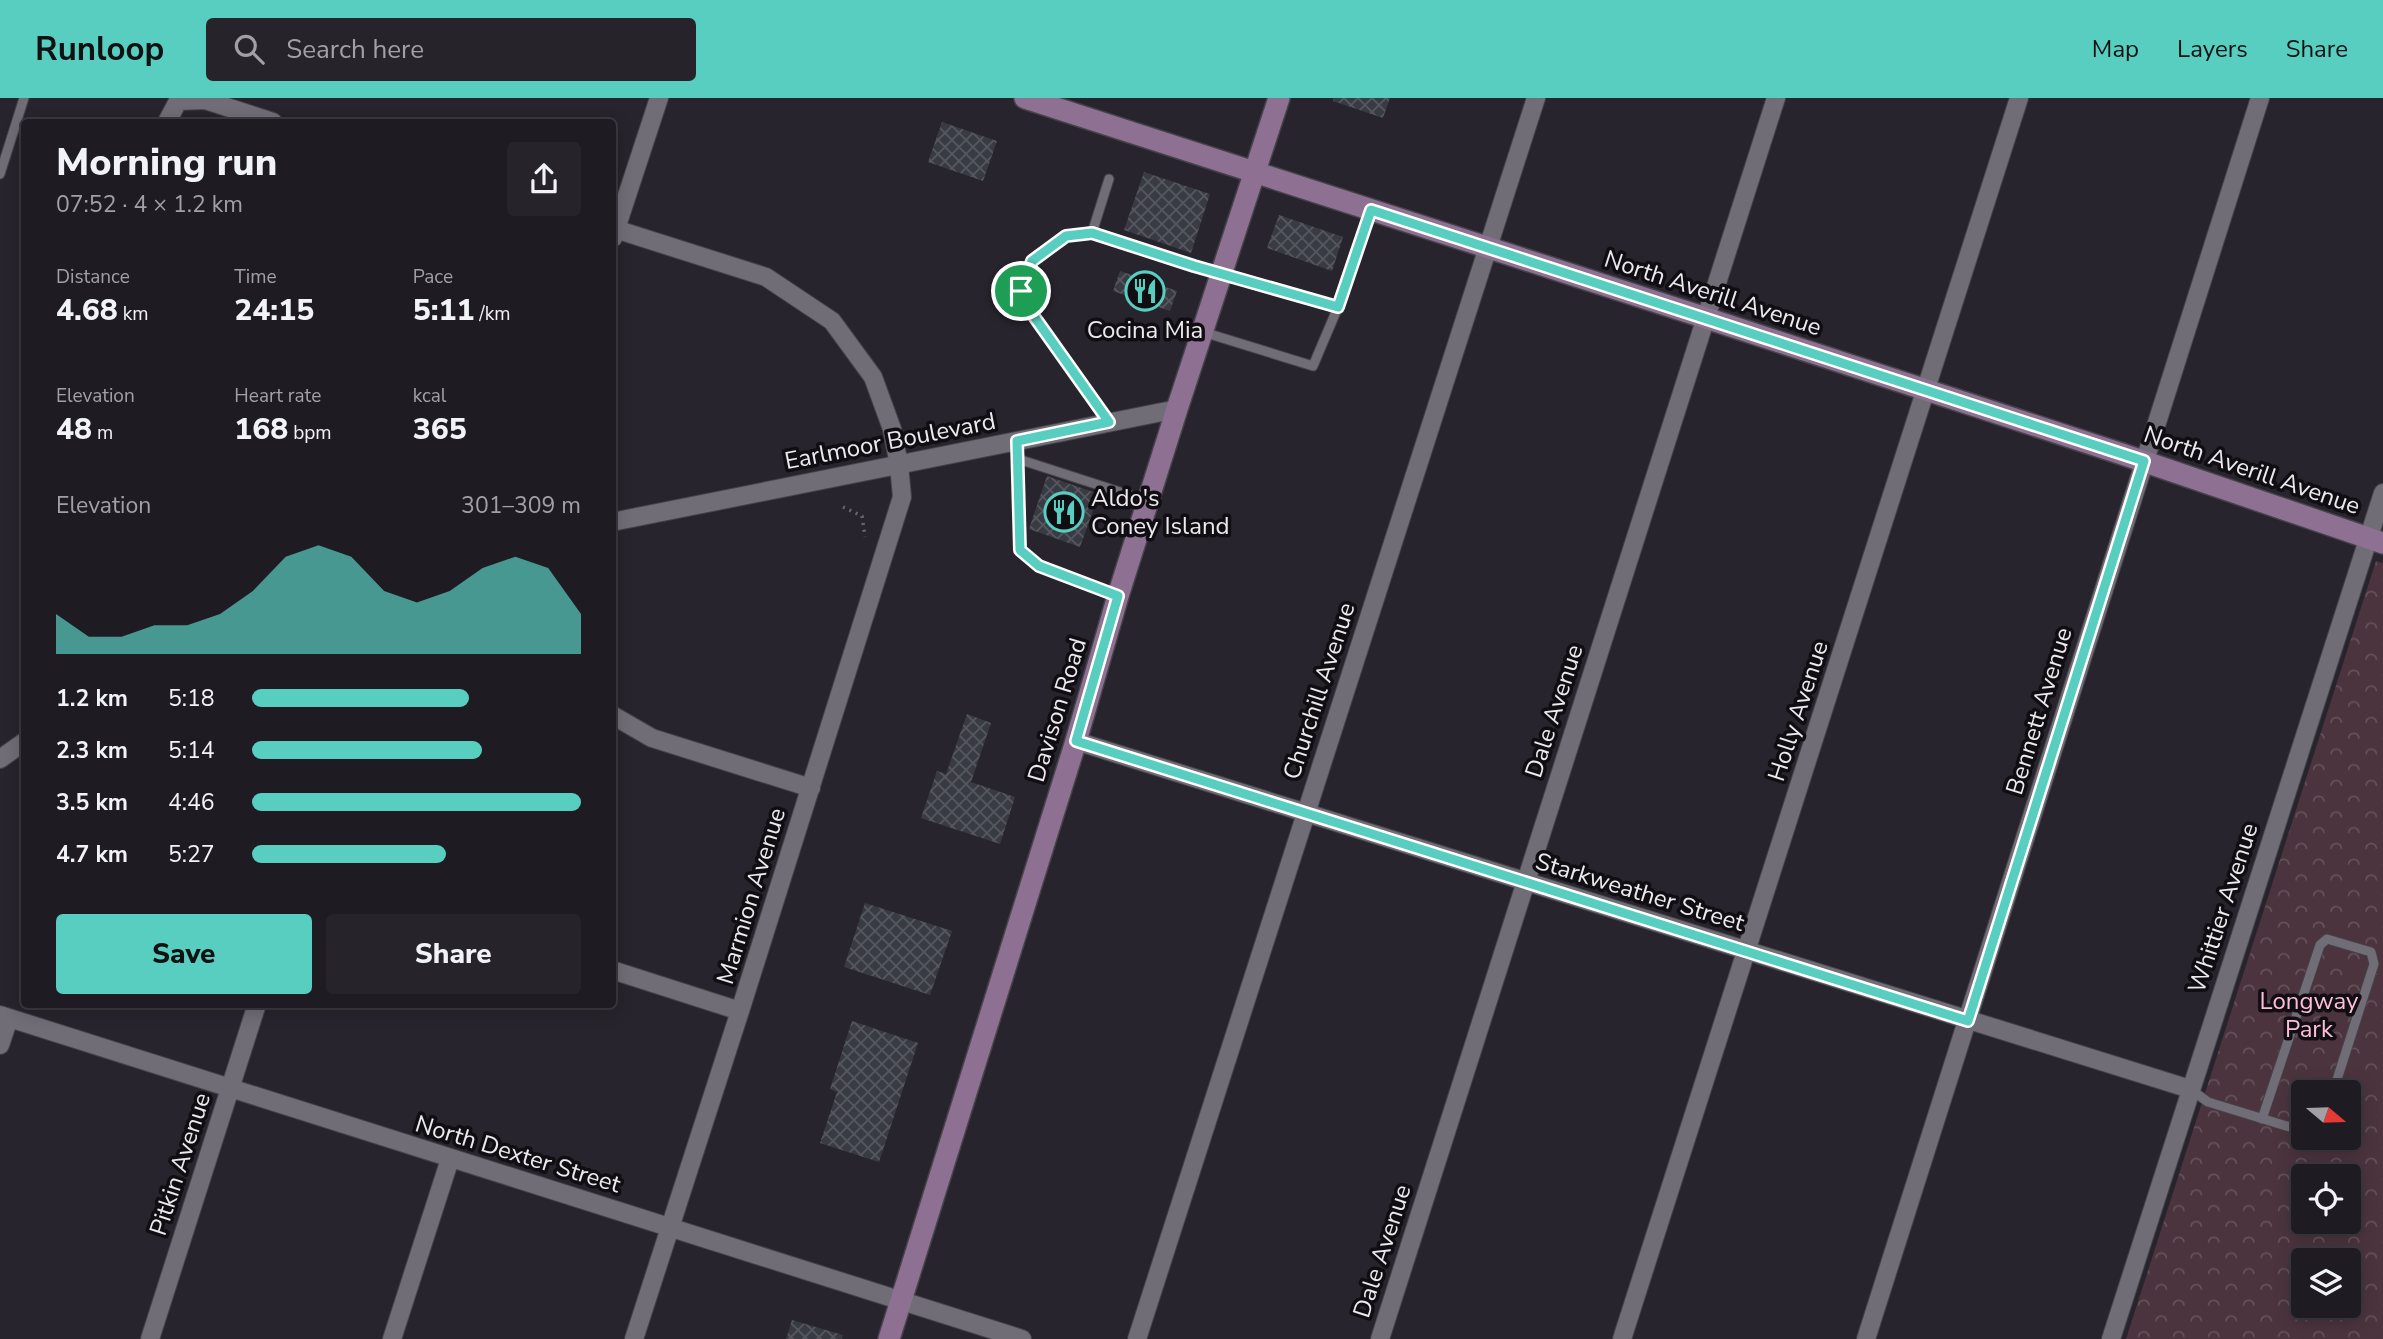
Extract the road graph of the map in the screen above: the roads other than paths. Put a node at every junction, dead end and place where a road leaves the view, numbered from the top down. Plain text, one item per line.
1 (24, 98) edge
2 (659, 98) edge
3 (1025, 98) edge
4 (1279, 98) edge
5 (1536, 98) edge
6 (1776, 98) edge
7 (2019, 98) edge
8 (2260, 98) edge
9 (169, 119) edge
10 (264, 119) edge
11 (1256, 172) junction
12 (0, 174) edge
13 (1109, 179) dead end
14 (1371, 210) junction
15 (616, 226) edge
16 (616, 233) edge
17 (1092, 233) junction
18 (1487, 249) junction
19 (1222, 272) junction
20 (1338, 307) junction
21 (1706, 318) junction
22 (1202, 332) junction
23 (1926, 390) junction
24 (1177, 408) junction
25 (1109, 422) junction
26 (1017, 441) junction
27 (1018, 459) junction
28 (2144, 461) junction
29 (899, 465) junction
30 (2383, 493) edge
31 (1148, 501) junction
32 (616, 521) edge
33 (2376, 540) edge
34 (1118, 596) junction
35 (616, 717) edge
36 (1076, 741) junction
37 (21, 744) edge
38 (0, 759) edge
39 (811, 788) junction
40 (1305, 813) junction
41 (1525, 881) junction
42 (1747, 951) junction
43 (616, 971) edge
44 (256, 1008) edge
45 (740, 1011) junction
46 (4, 1017) edge
47 (1968, 1021) junction
48 (0, 1045) edge
49 (2337, 1080) edge
50 (230, 1088) junction
51 (2190, 1089) junction
52 (2262, 1119) junction
53 (2291, 1127) edge
54 (450, 1159) junction
55 (670, 1227) junction
56 (901, 1300) junction
57 (150, 1339) edge
58 (392, 1339) edge
59 (634, 1339) edge
60 (888, 1339) edge
61 (1022, 1339) edge
62 (1137, 1339) edge
63 (1380, 1339) edge
64 (1622, 1339) edge
65 (1866, 1339) edge
66 (2111, 1339) edge

1 - 12 lane
2 - 15 street
3 - 11 street, North Averill Avenue
4 - 11 street, Davison Road
5 - 18 street, Churchill Avenue
6 - 21 street, Dale Avenue
7 - 23 street, Holly Avenue
8 - 28 street, Bennett Avenue
9 - 10 street
11 - 14 street, North Averill Avenue
11 - 19 street, Davison Road
13 - 17 lane
14 - 18 street, North Averill Avenue
14 - 20 lane
16 - 29 street, Marmion Avenue
17 - 19 lane
17 - 25 lane
18 - 21 street, North Averill Avenue
18 - 40 street, Churchill Avenue
19 - 20 lane
19 - 22 street, Davison Road
20 - 22 lane
21 - 23 street, North Averill Avenue
21 - 41 street, Dale Avenue
22 - 24 street, Davison Road
23 - 28 street, North Averill Avenue
23 - 42 street, Holly Avenue
24 - 25 street, Earlmoor Boulevard
24 - 31 street, Davison Road
25 - 26 street, Earlmoor Boulevard
26 - 27 lane
26 - 29 street, Earlmoor Boulevard
27 - 31 lane
27 - 34 lane
28 - 33 street, North Averill Avenue
28 - 47 street, Bennett Avenue
29 - 32 street, Earlmoor Boulevard
29 - 39 street, Marmion Avenue
30 - 33 street, Whittier Avenue
31 - 34 street, Davison Road
33 - 51 street, Whittier Avenue
34 - 36 street, Davison Road
35 - 39 street
36 - 40 street, Starkweather Street
36 - 56 street, Davison Road
37 - 38 street
39 - 45 street, Marmion Avenue
40 - 41 street, Starkweather Street
40 - 62 street, Churchill Avenue
41 - 42 street, Starkweather Street
41 - 63 street, Dale Avenue
42 - 47 street, Starkweather Street
42 - 64 street, Holly Avenue
43 - 45 street
44 - 50 street, Pitkin Avenue
45 - 55 street, Marmion Avenue
46 - 48 street
46 - 50 street, North Dexter Street
47 - 51 street, Starkweather Street
47 - 65 street, Bennett Avenue
49 - 52 lane
50 - 54 street, North Dexter Street
50 - 57 street, Pitkin Avenue
51 - 52 lane
51 - 66 street, Whittier Avenue
52 - 53 lane
54 - 55 street, North Dexter Street
54 - 58 street
55 - 56 street, North Dexter Street
55 - 59 street, Marmion Avenue
56 - 60 street, Davison Road
56 - 61 street, North Dexter Street

